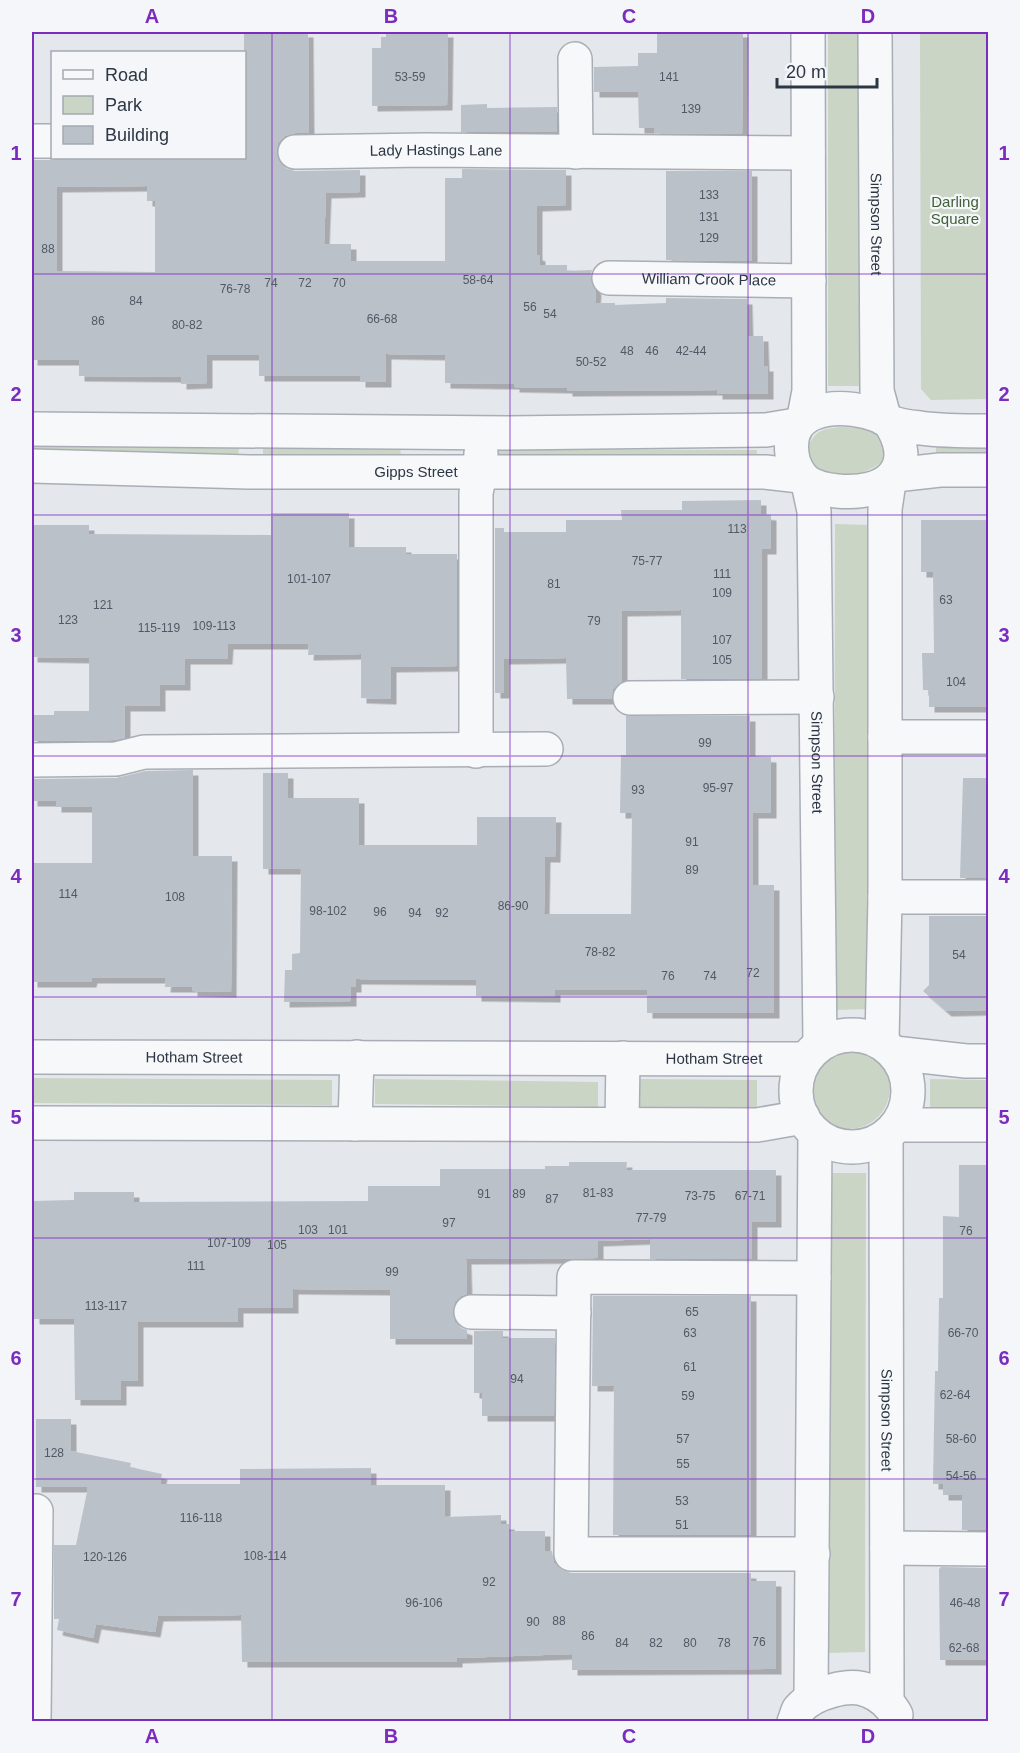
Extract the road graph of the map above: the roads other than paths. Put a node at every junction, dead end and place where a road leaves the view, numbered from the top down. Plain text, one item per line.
1 (808, 32) edge
2 (875, 32) edge
3 (575, 59) dead end
4 (32, 141) edge
5 (51, 141) edge
6 (295, 152) dead end
7 (576, 152) junction
8 (808, 153) junction
9 (609, 278) dead end
10 (809, 281) junction
11 (887, 419) junction
12 (800, 421) junction
13 (32, 429) edge
14 (250, 431) junction
15 (988, 431) edge
16 (411, 432) junction
17 (481, 432) junction
18 (32, 466) edge
19 (988, 470) edge
20 (249, 472) junction
21 (411, 473) junction
22 (480, 473) junction
23 (892, 478) junction
24 (804, 479) junction
25 (817, 697) junction
26 (630, 698) dead end
27 (885, 737) junction
28 (988, 737) edge
29 (546, 749) dead end
30 (476, 751) junction
31 (32, 760) edge
32 (885, 897) junction
33 (988, 897) edge
34 (888, 1048) junction
35 (813, 1052) junction
36 (32, 1057) edge
37 (357, 1057) junction
38 (623, 1058) junction
39 (988, 1061) edge
40 (32, 1123) edge
41 (355, 1124) junction
42 (622, 1124) junction
43 (809, 1125) junction
44 (988, 1125) edge
45 (892, 1131) junction
46 (814, 1278) junction
47 (471, 1312) dead end
48 (574, 1313) junction
49 (36, 1511) dead end
50 (886, 1548) junction
51 (988, 1549) edge
52 (813, 1554) junction
53 (803, 1710) edge
54 (892, 1712) edge
55 (34, 1722) edge

1 - 8 street
2 - 11 street, Simpson Street
3 - 7 street
4 - 5 street
6 - 7 street, Lady Hastings Lane
7 - 8 street, Lady Hastings Lane
8 - 10 street
9 - 10 street, William Crook Place
10 - 12 street
11 - 12 street
11 - 15 street
11 - 23 street
12 - 17 street
12 - 24 street
13 - 14 street
14 - 16 street
14 - 20 street
16 - 17 street
16 - 21 street
17 - 22 street
18 - 20 street, Gipps Street
19 - 23 street
20 - 21 street, Gipps Street
21 - 22 street, Gipps Street
22 - 24 street, Gipps Street
22 - 30 street
23 - 24 street
23 - 27 street
24 - 25 street, Simpson Street
25 - 26 street
25 - 35 street, Simpson Street
27 - 28 street
27 - 32 street
29 - 30 street
30 - 31 street
32 - 33 street
32 - 34 street
34 - 35 street
34 - 39 street
34 - 45 street
35 - 38 street, Hotham Street
35 - 43 street
36 - 37 street, Hotham Street
37 - 38 street, Hotham Street
37 - 41 street
38 - 42 street
40 - 41 street
41 - 42 street
42 - 43 street
43 - 45 street
43 - 46 street
44 - 45 street
45 - 50 street, Simpson Street
46 - 48 street
46 - 52 street
47 - 48 street
48 - 52 street
49 - 55 street
50 - 51 street
50 - 54 street, Simpson Street
52 - 53 street
53 - 54 street

